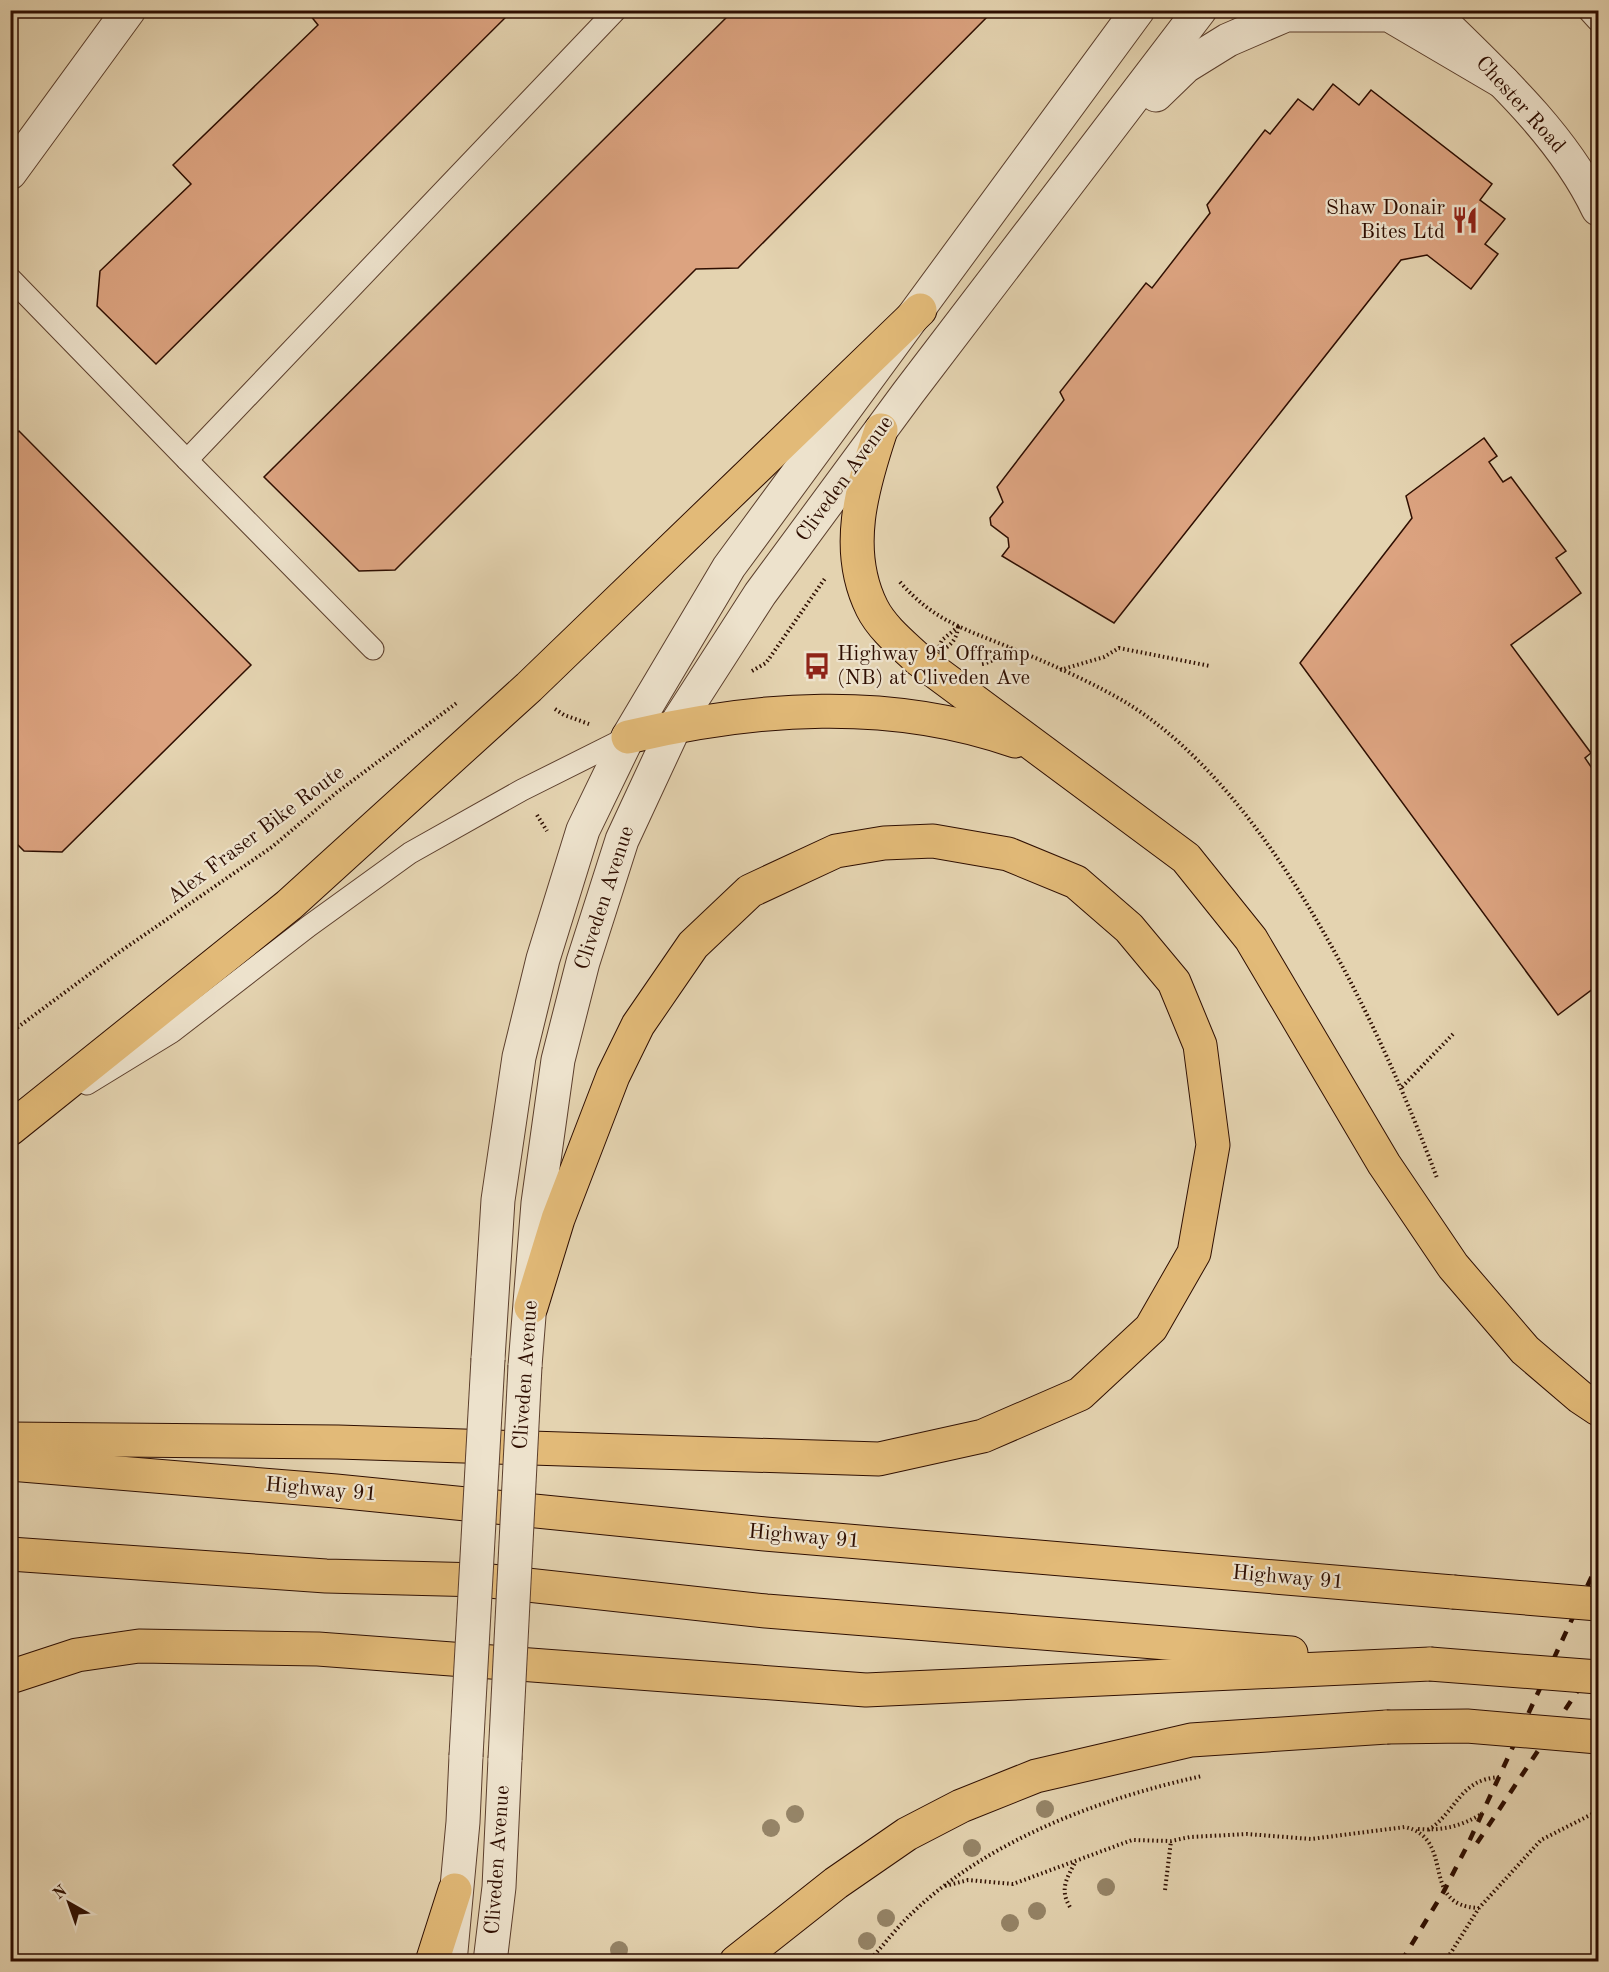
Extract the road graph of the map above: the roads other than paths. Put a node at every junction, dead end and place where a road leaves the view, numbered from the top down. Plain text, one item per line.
1 (129, 10) edge
2 (616, 10) edge
3 (1200, 10) edge
4 (1430, 10) edge
5 (1588, 10) edge
6 (1137, 11) edge
7 (1599, 21) edge
8 (1503, 81) junction
9 (10, 172) edge
10 (1072, 176) junction
11 (1599, 209) edge
12 (10, 279) edge
13 (920, 310) junction
14 (881, 430) junction
15 (187, 460) junction
16 (373, 649) dead end
17 (675, 726) junction
18 (628, 737) junction
19 (1039, 750) junction
20 (10, 1130) edge
21 (531, 1307) junction
22 (1599, 1409) edge
23 (10, 1439) edge
24 (10, 1464) edge
25 (10, 1554) edge
26 (1599, 1604) edge
27 (1430, 1664) junction
28 (10, 1677) edge
29 (1599, 1677) edge
30 (1599, 1737) edge
31 (836, 1883) junction
32 (455, 1890) junction
33 (432, 1962) edge
34 (450, 1962) edge
35 (490, 1962) edge
36 (736, 1962) edge
37 (768, 1962) edge

1 - 9 street
2 - 15 lane
3 - 10 street, Cliveden Avenue
4 - 8 street, Chester Road
5 - 7 lane
6 - 13 street, Cliveden Avenue
8 - 10 street
8 - 11 street, Chester Road
10 - 14 street, Cliveden Avenue
12 - 15 lane
13 - 18 street, Cliveden Avenue
13 - 20 highway
14 - 17 street, Cliveden Avenue
14 - 19 highway
15 - 16 lane
17 - 18 highway
17 - 19 highway
17 - 21 street, Cliveden Avenue
18 - 20 lane
18 - 32 street, Cliveden Avenue, bridge
19 - 22 highway
21 - 23 highway
21 - 35 street, Cliveden Avenue, bridge
24 - 26 highway, Highway 91, bridge
25 - 27 highway
27 - 28 highway
27 - 29 highway, bridge
30 - 31 highway, bridge
31 - 36 highway
31 - 37 highway
32 - 33 highway
32 - 34 street, Cliveden Avenue

